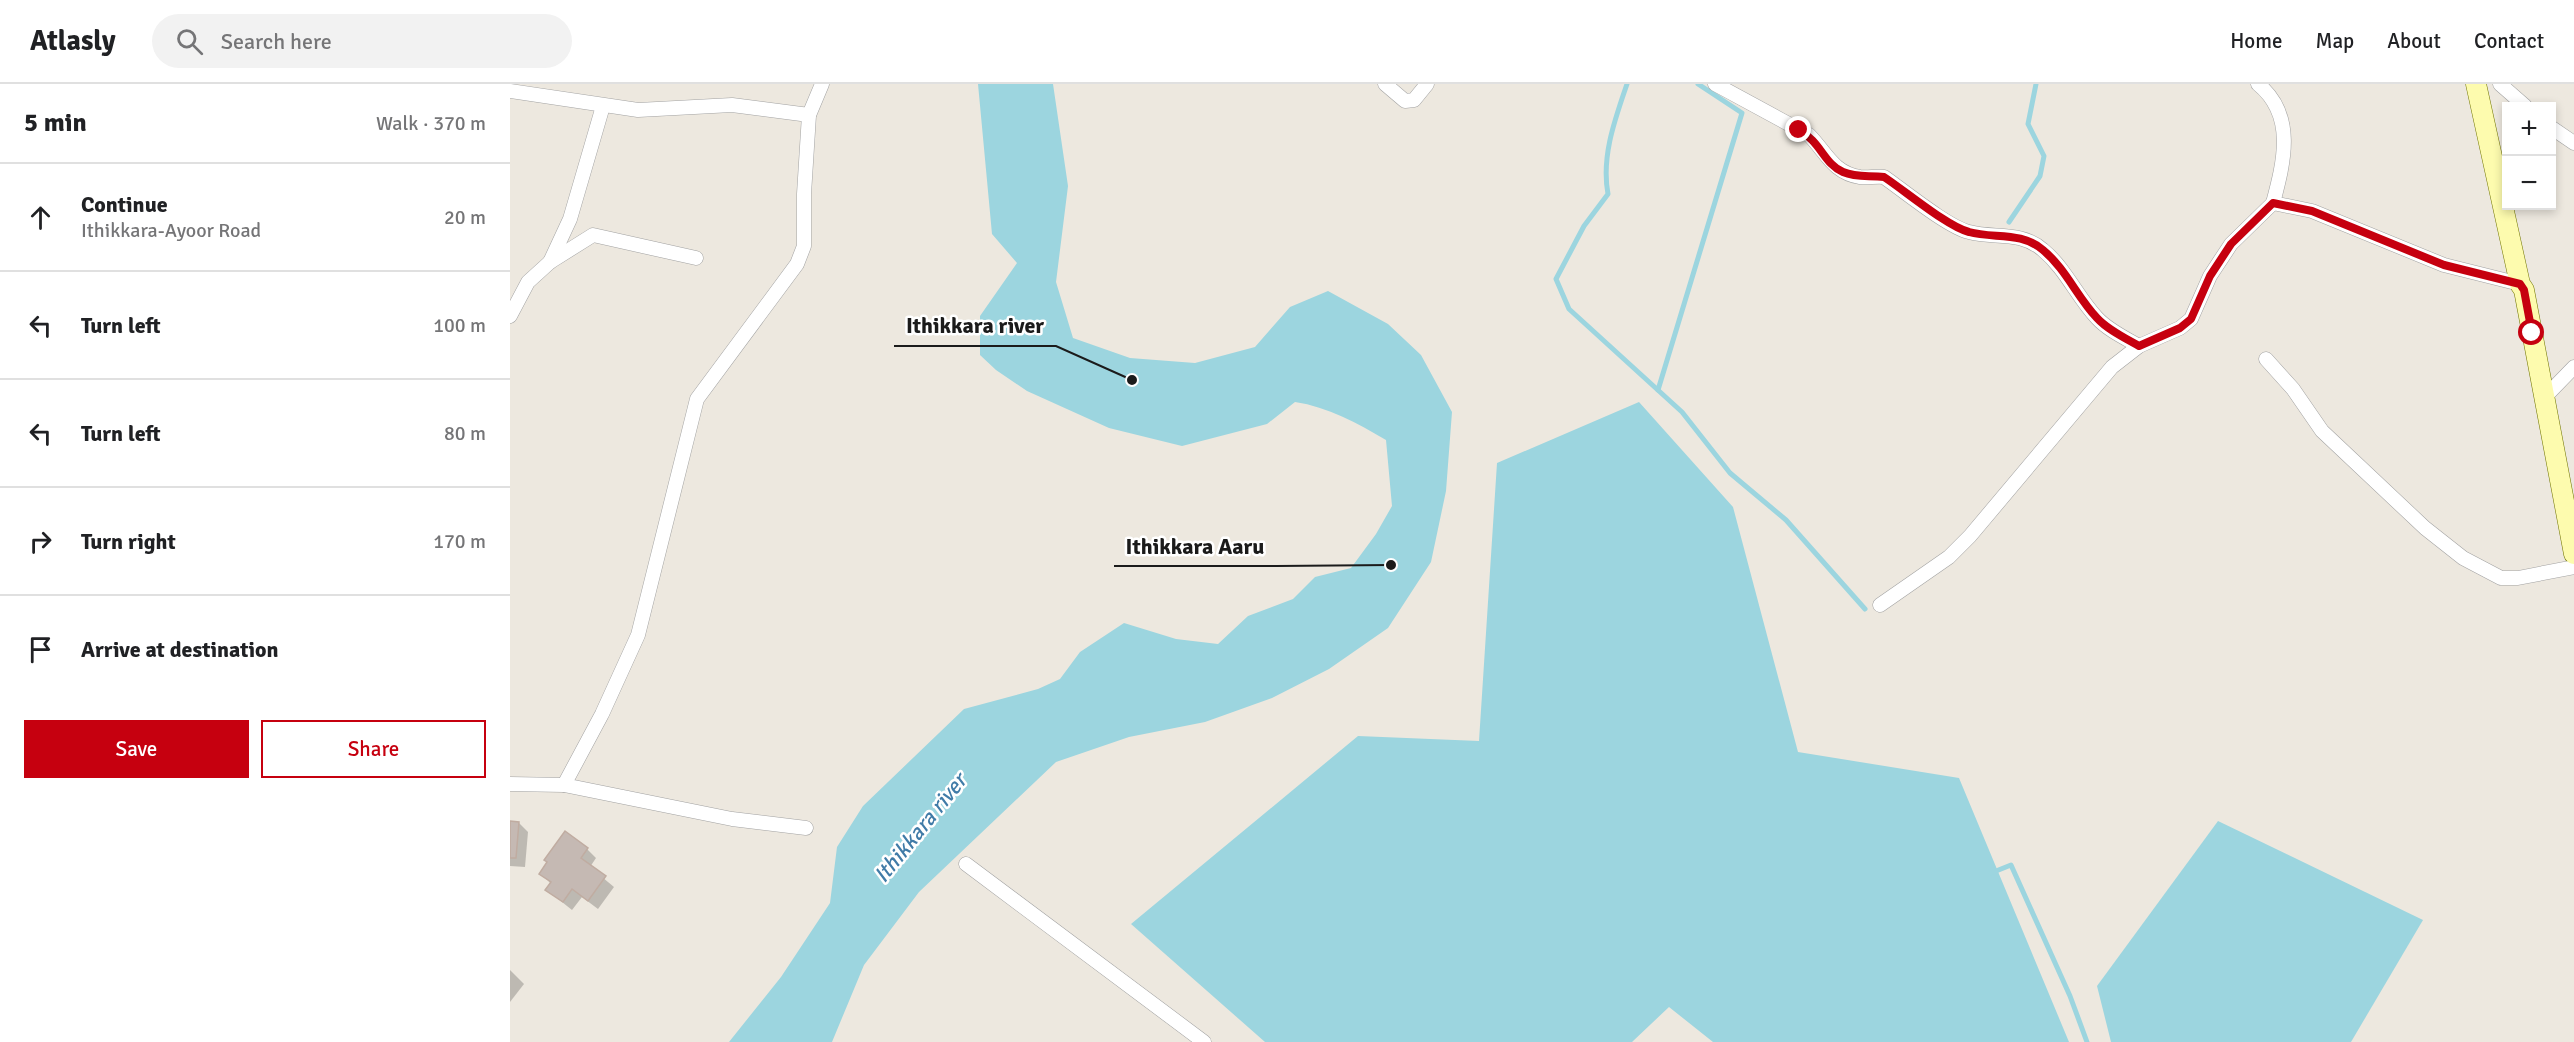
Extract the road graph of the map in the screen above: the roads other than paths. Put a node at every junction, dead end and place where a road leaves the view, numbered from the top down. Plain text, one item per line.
1 (822, 84) edge
2 (1385, 84) edge
3 (1427, 84) edge
4 (1715, 84) edge
5 (2258, 84) edge
6 (2476, 84) edge
7 (2500, 84) edge
8 (510, 91) edge
9 (2520, 102) edge
10 (603, 106) junction
11 (810, 115) junction
12 (2556, 131) edge
13 (2574, 143) edge
14 (2273, 203) junction
15 (696, 258) dead end
16 (550, 262) junction
17 (2520, 284) junction
18 (510, 316) edge
19 (2139, 346) junction
20 (2266, 359) dead end
21 (2574, 367) edge
22 (2544, 398) junction
23 (2574, 554) edge
24 (2574, 567) edge
25 (1880, 605) dead end
26 (510, 784) edge
27 (564, 785) junction
28 (806, 828) dead end
29 (966, 864) dead end
30 (1204, 1042) edge

1 - 11 street
2 - 3 street
4 - 19 street
5 - 14 street
6 - 17 main road
7 - 9 street
8 - 10 street
10 - 11 street
10 - 16 street
11 - 27 street
12 - 13 street
14 - 17 street
14 - 19 street
15 - 16 street
16 - 18 street
17 - 22 main road
19 - 25 street
20 - 24 street
21 - 22 street
22 - 23 main road
26 - 27 street
27 - 28 street
29 - 30 street

